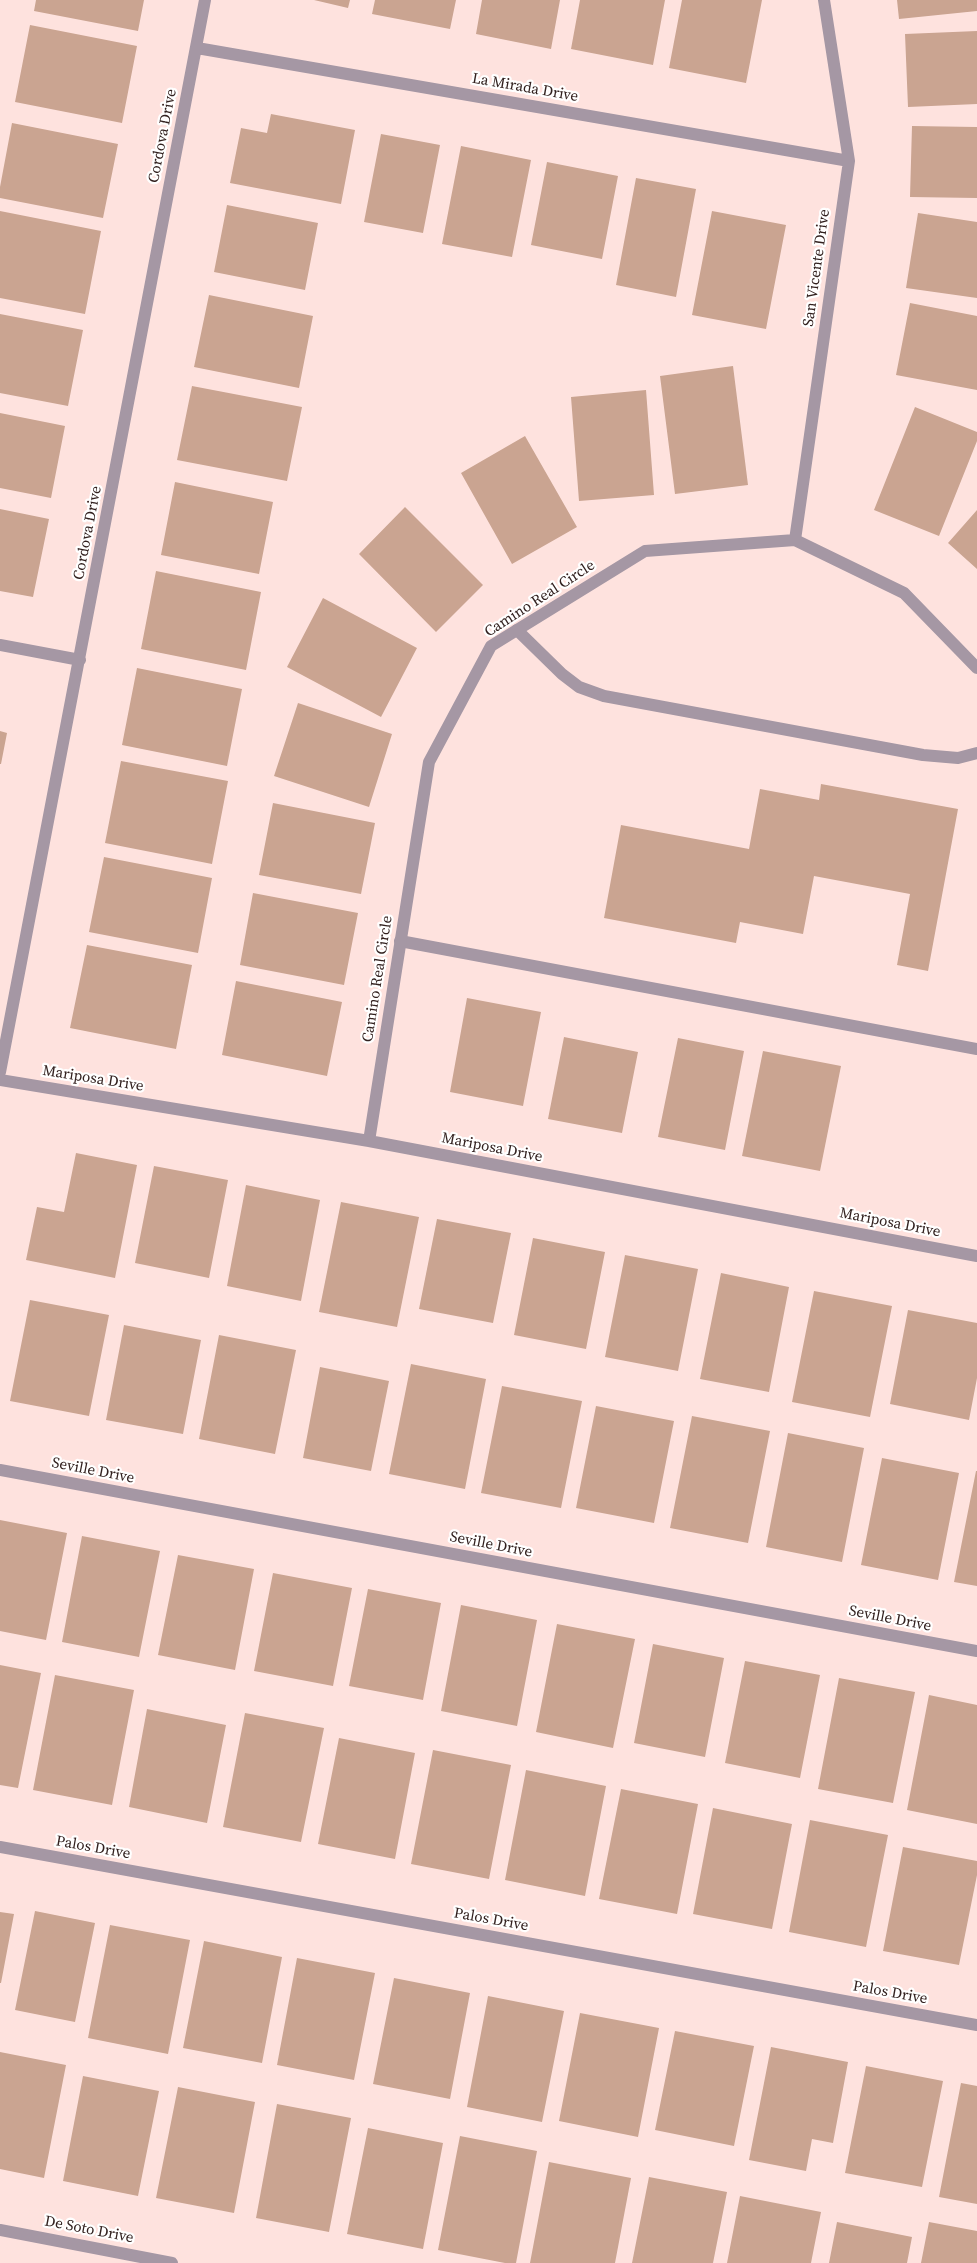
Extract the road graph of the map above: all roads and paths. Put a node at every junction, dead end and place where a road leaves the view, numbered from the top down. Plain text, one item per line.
1 (205, 0) edge
2 (824, 0) edge
3 (196, 48) junction
4 (849, 161) junction
5 (795, 540) junction
6 (517, 630) junction
7 (0, 645) edge
8 (80, 660) junction
9 (977, 668) edge
10 (977, 753) edge
11 (400, 941) junction
12 (977, 1049) edge
13 (0, 1072) edge
14 (0, 1080) edge
15 (369, 1141) junction
16 (977, 1256) edge
17 (0, 1470) edge
18 (977, 1652) edge
19 (0, 1847) edge
20 (977, 2025) edge
21 (0, 2230) edge
22 (172, 2263) edge

1 - 3 street, Cordova Drive
2 - 4 street, San Vicente Drive
3 - 4 street, La Mirada Drive
3 - 8 street, Cordova Drive
4 - 5 street, San Vicente Drive
5 - 6 street, Camino Real Circle
5 - 9 street
6 - 10 street
6 - 11 street, Camino Real Circle
7 - 8 street
8 - 13 street, Cordova Drive
11 - 12 street
11 - 15 street, Camino Real Circle
14 - 15 street, Mariposa Drive
15 - 16 street, Mariposa Drive
17 - 18 street, Seville Drive
19 - 20 street, Palos Drive
21 - 22 street, De Soto Drive

